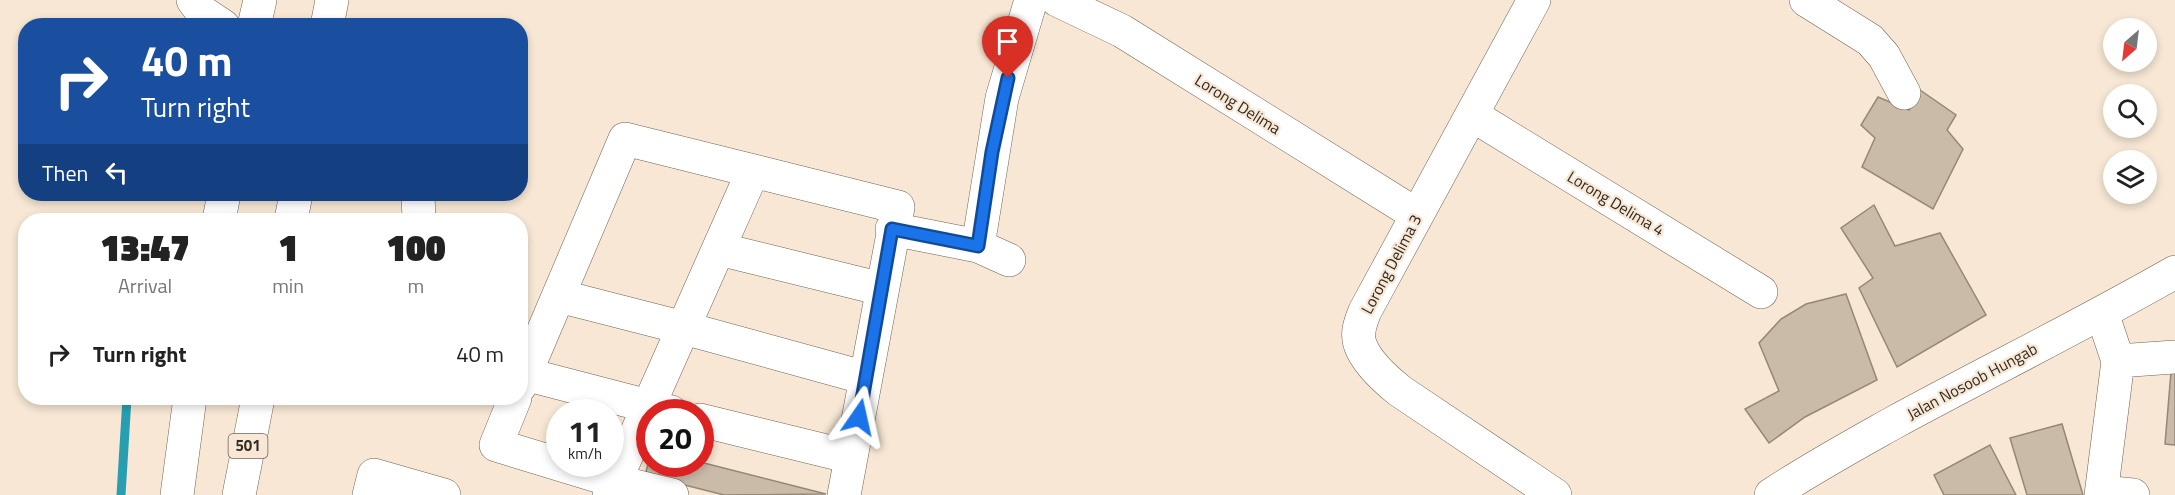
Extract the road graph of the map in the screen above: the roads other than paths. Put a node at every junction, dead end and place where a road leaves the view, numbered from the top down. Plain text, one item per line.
1 (193, 0) edge
2 (260, 0) edge
3 (1031, 0) edge
4 (1057, 0) edge
5 (1534, 0) edge
6 (1806, 0) edge
7 (211, 18) edge
8 (256, 18) edge
9 (1904, 93) dead end
10 (1472, 115) junction
11 (753, 171) junction
12 (1417, 215) junction
13 (892, 229) junction
14 (978, 246) junction
15 (719, 249) junction
16 (1009, 260) dead end
17 (2175, 272) edge
18 (882, 289) junction
19 (1761, 292) dead end
20 (559, 296) junction
21 (2102, 313) junction
22 (684, 328) junction
23 (2175, 357) edge
24 (2118, 361) junction
25 (528, 368) edge
26 (866, 378) junction
27 (528, 387) edge
28 (662, 399) edge
29 (189, 405) edge
30 (257, 405) edge
31 (512, 405) edge
32 (636, 406) edge
33 (714, 423) edge
34 (636, 447) edge
35 (851, 457) junction
36 (247, 488) edge
37 (611, 488) edge
38 (2112, 494) edge
39 (177, 495) edge
40 (369, 495) edge
41 (444, 495) edge
42 (672, 495) edge
43 (844, 495) edge
44 (1555, 495) edge
45 (1771, 495) edge

1 - 7 street
2 - 8 street
3 - 14 street
4 - 12 street, Lorong Delima
5 - 10 street, Lorong Delima 3
6 - 9 street
10 - 12 street, Lorong Delima 3
10 - 19 street, Lorong Delima 4
11 - 13 street
11 - 15 street
11 - 20 street
12 - 44 street, Lorong Delima 3
13 - 14 street
13 - 18 street
14 - 16 street
15 - 18 street
15 - 22 street
17 - 21 street, Jalan Nosoob Hungab
18 - 26 street
20 - 22 street
20 - 25 street
21 - 24 street
21 - 45 street, Jalan Nosoob Hungab
22 - 26 street
22 - 28 street
23 - 24 street
24 - 38 street
26 - 35 street
27 - 32 street
29 - 39 street
30 - 36 street, 501
31 - 37 street
33 - 35 street
34 - 37 street
35 - 43 street
37 - 42 street
40 - 41 street

